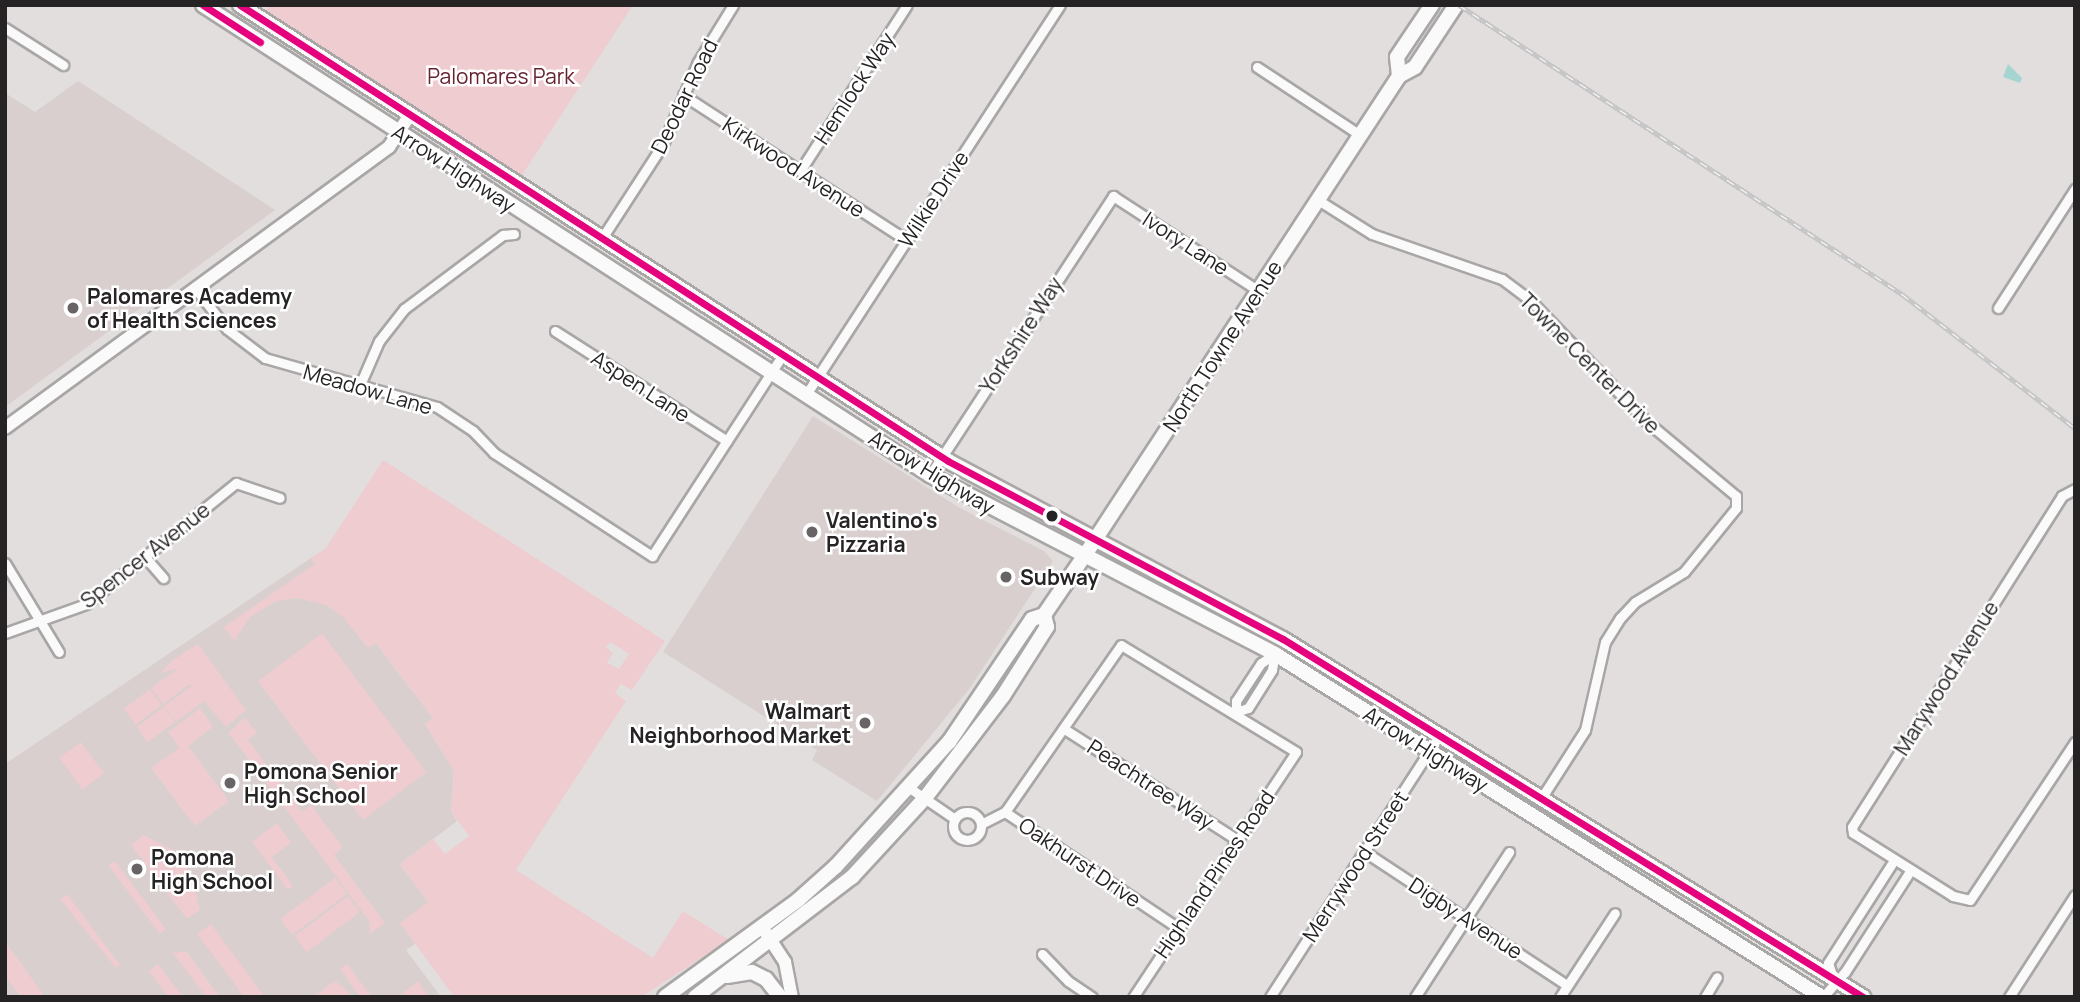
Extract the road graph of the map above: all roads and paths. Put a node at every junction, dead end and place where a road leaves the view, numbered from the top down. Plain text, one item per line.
1 (203, 5) edge
2 (240, 5) edge
3 (733, 5) edge
4 (907, 5) edge
5 (1060, 5) edge
6 (1432, 5) edge
7 (1456, 5) edge
8 (5, 28) edge
9 (62, 65) dead end
10 (1256, 67) dead end
11 (1399, 76) junction
12 (683, 95) junction
13 (410, 115) junction
14 (400, 132) junction
15 (1360, 135) junction
16 (800, 171) junction
17 (2075, 189) edge
18 (1113, 195) joint
19 (1318, 200) junction
20 (514, 234) dead end
21 (602, 238) junction
22 (906, 240) junction
23 (590, 256) junction
24 (195, 288) junction
25 (1259, 290) junction
26 (1998, 309) dead end
27 (555, 331) dead end
28 (783, 354) junction
29 (772, 371) junction
30 (818, 377) junction
31 (359, 387) junction
32 (807, 393) junction
33 (5, 428) edge
34 (727, 441) junction
35 (942, 457) junction
36 (930, 475) junction
37 (2075, 489) edge
38 (280, 498) dead end
39 (1096, 538) junction
40 (1085, 555) junction
41 (145, 557) junction
42 (5, 563) edge
43 (163, 578) dead end
44 (1044, 615) junction
45 (42, 621) junction
46 (5, 633) edge
47 (59, 652) dead end
48 (1275, 654) junction
49 (1236, 712) junction
50 (1066, 730) junction
51 (1439, 736) junction
52 (2075, 743) edge
53 (1429, 752) junction
54 (911, 789) junction
55 (925, 798) junction
56 (1539, 800) junction
57 (1005, 812) junction
58 (955, 819) junction
59 (981, 824) junction
60 (1236, 839) junction
61 (1365, 852) junction
62 (1509, 852) dead end
63 (1894, 860) junction
64 (1910, 871) junction
65 (2075, 895) edge
66 (1615, 913) dead end
67 (1466, 919) junction
68 (762, 927) junction
69 (1177, 927) junction
70 (772, 941) junction
71 (1042, 954) dead end
72 (722, 977) junction
73 (1717, 977) dead end
74 (1834, 980) junction
75 (1567, 985) junction
76 (1854, 995) edge
77 (666, 997) edge
78 (695, 997) edge
79 (780, 997) edge
80 (792, 997) edge
81 (1092, 997) edge
82 (1133, 997) edge
83 (1270, 997) edge
84 (1415, 997) edge
85 (1560, 997) edge
86 (1705, 997) edge
87 (1822, 997) edge
88 (2009, 997) edge

1 - 14 main road, Arrow Highway
2 - 13 main road, Arrow Highway
3 - 12 street, Deodar Road
4 - 16 street, Hemlock Way
5 - 22 street, Wilkie Drive
6 - 11 main road, North Towne Avenue
7 - 11 main road, North Towne Avenue
8 - 9 street
10 - 15 street
11 - 15 main road, North Towne Avenue
12 - 16 street, Kirkwood Avenue
12 - 21 street, Deodar Road
13 - 14 main road
13 - 21 main road, Arrow Highway
14 - 23 main road, Arrow Highway
14 - 24 main road
15 - 19 main road, North Towne Avenue
16 - 22 street, Kirkwood Avenue
17 - 26 street
18 - 25 street, Ivory Lane
18 - 35 street, Yorkshire Way
19 - 25 main road, North Towne Avenue
19 - 56 street, Towne Center Drive
20 - 31 street
21 - 23 main road, Deodar Road
21 - 28 main road, Arrow Highway
22 - 30 street, Wilkie Drive
23 - 29 main road, Arrow Highway
24 - 31 street, Meadow Lane
24 - 33 main road
25 - 39 main road, North Towne Avenue
27 - 34 street, Aspen Lane
28 - 29 street
28 - 30 main road, Arrow Highway
29 - 32 main road, Arrow Highway
29 - 34 street
30 - 32 street, Wilkie Drive
30 - 35 main road, Arrow Highway
31 - 34 street, Meadow Lane
32 - 36 main road, Arrow Highway
35 - 36 street, Yorkshire Way
35 - 39 main road, Arrow Highway
36 - 40 main road, Arrow Highway
37 - 63 street, Marywood Avenue
38 - 41 street, Spencer Avenue
39 - 40 main road, North Towne Avenue
39 - 51 main road, Arrow Highway
40 - 44 main road, North Towne Avenue
40 - 48 main road, Arrow Highway
41 - 43 street
41 - 45 street, Spencer Avenue
42 - 45 street
44 - 54 main road, North Towne Avenue
44 - 55 main road, North Towne Avenue
45 - 46 street, Spencer Avenue
45 - 47 street
48 - 49 street
48 - 53 main road, Arrow Highway
49 - 50 street
49 - 60 street, Highland Pines Road
50 - 57 street
50 - 60 street, Peachtree Way
51 - 53 street, Merrywood Street
51 - 56 main road, Arrow Highway
52 - 64 street, Marywood Avenue
53 - 61 street, Merrywood Street
53 - 87 main road, Arrow Highway
54 - 55 street, Oakhurst Drive
54 - 68 main road, North Towne Avenue
55 - 58 street, Oakhurst Drive
55 - 70 main road, North Towne Avenue
56 - 74 main road, Arrow Highway
57 - 59 street, Oakhurst Drive
57 - 69 street, Oakhurst Drive
58 - 59 street, Oakhurst Drive
58 - 59 street, Oakhurst Drive
60 - 69 street, Highland Pines Road
61 - 67 street, Digby Avenue
61 - 83 street, Merrywood Street
62 - 67 street
63 - 64 street, Marywood Avenue
63 - 74 street
64 - 74 street
65 - 88 street
66 - 75 street
67 - 75 street, Digby Avenue
67 - 84 street
68 - 70 main road
68 - 77 main road, North Towne Avenue
69 - 82 street, Highland Pines Road
70 - 72 main road, North Towne Avenue
70 - 80 main road
71 - 81 street
72 - 78 main road, North Towne Avenue
72 - 79 main road
73 - 86 street
74 - 76 main road, Arrow Highway
74 - 87 street
75 - 85 street

